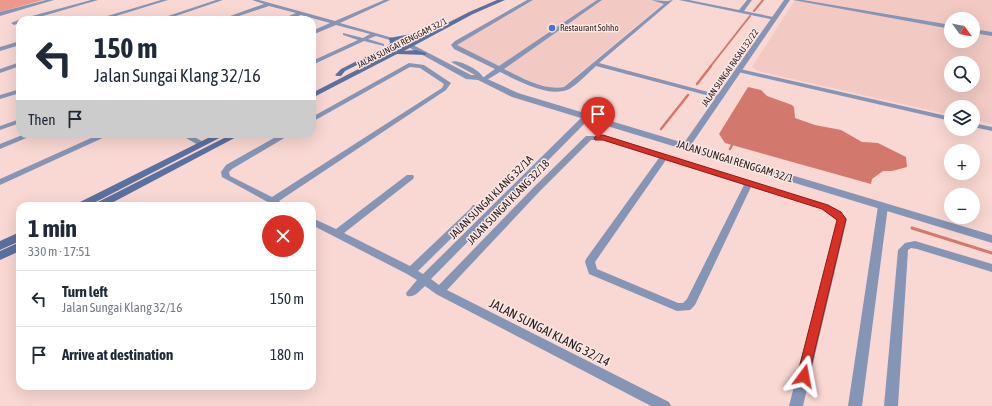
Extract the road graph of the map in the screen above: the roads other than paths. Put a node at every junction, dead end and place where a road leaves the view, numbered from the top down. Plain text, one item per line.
1 (52, 0) edge
2 (96, 0) edge
3 (166, 0) edge
4 (221, 0) edge
5 (254, 0) edge
6 (388, 0) edge
7 (493, 0) edge
8 (502, 0) edge
9 (531, 0) edge
10 (600, 0) edge
11 (653, 0) edge
12 (681, 0) edge
13 (750, 0) edge
14 (787, 0) edge
15 (795, 0) edge
16 (670, 1) edge
17 (806, 1) edge
18 (269, 4) junction
19 (741, 11) junction
20 (301, 13) junction
21 (0, 14) edge
22 (38, 16) edge
23 (111, 16) edge
24 (171, 16) edge
25 (234, 16) edge
26 (293, 16) edge
27 (312, 16) edge
28 (316, 17) edge
29 (775, 18) junction
30 (336, 23) junction
31 (944, 26) edge
32 (316, 31) edge
33 (980, 32) edge
34 (345, 34) dead end
35 (375, 34) junction
36 (992, 34) edge
37 (417, 35) junction
38 (429, 35) junction
39 (391, 39) junction
40 (364, 40) junction
41 (407, 43) junction
42 (16, 44) edge
43 (382, 45) dead end
44 (0, 49) edge
45 (428, 52) junction
46 (388, 56) junction
47 (316, 62) edge
48 (594, 64) junction
49 (16, 65) edge
50 (499, 68) junction
51 (0, 70) edge
52 (740, 71) junction
53 (339, 75) junction
54 (482, 79) junction
55 (316, 87) edge
56 (16, 91) edge
57 (316, 94) edge
58 (0, 97) edge
59 (721, 97) junction
60 (587, 117) junction
61 (316, 118) edge
62 (944, 118) edge
63 (16, 122) edge
64 (980, 126) edge
65 (0, 128) edge
66 (992, 129) edge
67 (22, 138) edge
68 (99, 138) edge
69 (191, 138) edge
70 (215, 138) edge
71 (229, 138) edge
72 (280, 138) edge
73 (203, 144) junction
74 (0, 147) edge
75 (686, 147) junction
76 (188, 156) junction
77 (664, 156) junction
78 (410, 177) dead end
79 (0, 182) edge
80 (749, 183) junction
81 (272, 201) joint
82 (89, 202) edge
83 (105, 202) edge
84 (883, 206) junction
85 (476, 207) dead end
86 (316, 224) edge
87 (336, 234) junction
88 (16, 238) edge
89 (992, 239) edge
90 (0, 246) edge
91 (16, 248) edge
92 (0, 256) edge
93 (992, 268) edge
94 (410, 271) junction
95 (425, 280) junction
96 (440, 291) junction
97 (412, 293) dead end
98 (664, 406) edge
99 (796, 406) edge
100 (855, 406) edge
101 (891, 406) edge

1 - 21 street
2 - 22 street
3 - 23 street
4 - 24 street
5 - 18 street
6 - 30 street
7 - 37 main road, JALAN SUNGAI RENGGAM 32/1
8 - 38 main road, JALAN SUNGAI RENGGAM 32/1
9 - 50 street
10 - 50 street
11 - 16 street
12 - 19 street
13 - 19 street
14 - 29 street, JALAN SUNGAI RASAU 32/22
15 - 17 street
16 - 48 street
17 - 31 street
18 - 20 street
18 - 25 street
19 - 29 street
20 - 26 street
20 - 27 street
28 - 30 street
29 - 52 street, JALAN SUNGAI RASAU 32/22
30 - 32 street
30 - 35 street
33 - 36 street
34 - 40 street
35 - 39 street
35 - 40 street
37 - 39 main road
37 - 41 main road, JALAN SUNGAI RENGGAM 32/1
38 - 41 main road, JALAN SUNGAI RENGGAM 32/1
38 - 45 main road
39 - 41 street
39 - 53 main road
40 - 43 street
40 - 47 street
41 - 45 street, JALAN SUNGAI RENGGAM 32/1
41 - 46 main road, JALAN SUNGAI RENGGAM 32/1
41 - 53 main road, JALAN SUNGAI RENGGAM 32/1
42 - 44 street
45 - 46 main road
45 - 54 street, JALAN SUNGAI RENGGAM 32/1
46 - 57 main road, JALAN SUNGAI RENGGAM 32/1
48 - 50 street
48 - 59 street
49 - 51 street
50 - 54 street
52 - 59 street, JALAN SUNGAI RASAU 32/22
52 - 62 street
53 - 55 main road, JALAN SUNGAI RENGGAM 32/1
54 - 60 street, JALAN SUNGAI RENGGAM 32/1
56 - 58 street
59 - 75 street, JALAN SUNGAI RASAU 32/22
60 - 75 street, JALAN SUNGAI RENGGAM 32/1
60 - 95 street, JALAN SUNGAI KLANG 32/1A
61 - 81 street
63 - 65 street
64 - 66 street
67 - 74 street
68 - 79 street
69 - 73 street
70 - 73 main road
71 - 76 main road
72 - 81 street
73 - 76 main road
75 - 84 street, JALAN SUNGAI RENGGAM 32/1
76 - 82 main road
76 - 83 main road
77 - 80 street
77 - 80 street
77 - 96 street, JALAN SUNGAI KLANG 32/18
78 - 87 street
80 - 99 street
84 - 89 street, JALAN SUNGAI RENGGAM 32/1
84 - 100 street
85 - 94 street
86 - 87 street, JALAN SUNGAI KLANG 32/14
87 - 94 street, JALAN SUNGAI KLANG 32/14
88 - 90 main road
91 - 92 main road
93 - 101 street
94 - 95 street, JALAN SUNGAI KLANG 32/14
95 - 96 street, JALAN SUNGAI KLANG 32/14
95 - 97 street, JALAN SUNGAI KLANG 32/1A
96 - 98 street, JALAN SUNGAI KLANG 32/14

